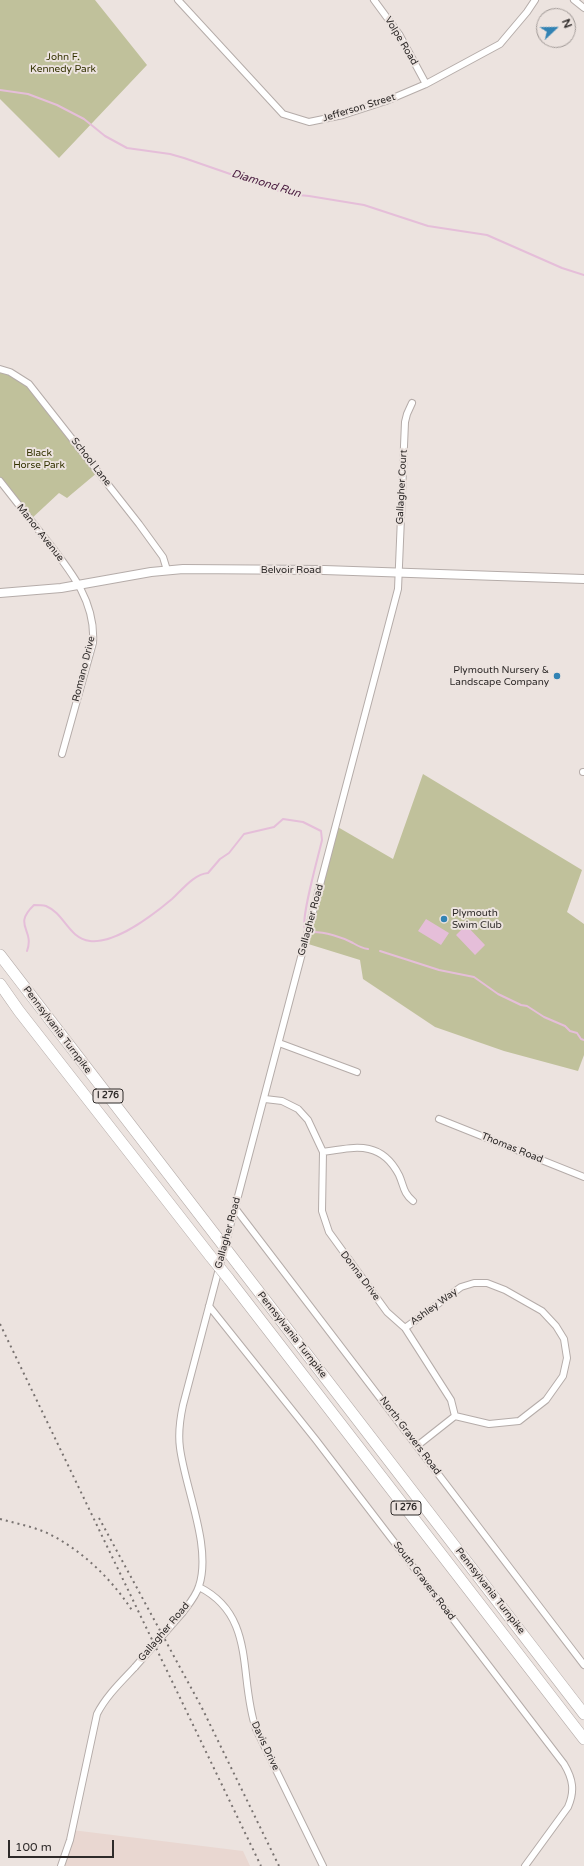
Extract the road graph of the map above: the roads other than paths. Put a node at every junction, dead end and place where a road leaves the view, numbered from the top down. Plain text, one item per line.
1 (178, 0) edge
2 (374, 0) edge
3 (535, 0) edge
4 (574, 0) edge
5 (584, 8) edge
6 (426, 84) junction
7 (0, 369) edge
8 (412, 403) dead end
9 (0, 481) edge
10 (167, 570) junction
11 (397, 572) junction
12 (584, 579) edge
13 (79, 586) junction
14 (0, 593) edge
15 (62, 754) dead end
16 (0, 955) edge
17 (0, 984) edge
18 (279, 1043) junction
19 (357, 1072) dead end
20 (265, 1099) junction
21 (439, 1119) dead end
22 (323, 1152) junction
23 (584, 1178) edge
24 (413, 1201) dead end
25 (235, 1208) junction
26 (209, 1306) junction
27 (405, 1328) junction
28 (455, 1416) junction
29 (418, 1446) junction
30 (199, 1587) junction
31 (584, 1665) edge
32 (584, 1714) edge
33 (584, 1739) edge
34 (61, 1866) edge
35 (323, 1866) edge
36 (525, 1866) edge

1 - 6 street, Jefferson Street
2 - 6 street, Volpe Road
3 - 6 street, Jefferson Street
4 - 5 street
7 - 10 street, School Lane
8 - 11 street, Gallagher Court
9 - 13 street, Manor Avenue
10 - 11 street, Belvoir Road
10 - 13 street, Belvoir Road
11 - 12 street, Belvoir Road
11 - 18 street, Gallagher Road
13 - 14 street, Belvoir Road
13 - 15 street, Romano Drive
16 - 32 highway, Pennsylvania Turnpike / I 276, bridge
17 - 33 highway, Pennsylvania Turnpike / I 276, bridge
18 - 19 street
18 - 20 street, Gallagher Road
20 - 22 street, Donna Drive
20 - 25 street, Gallagher Road
21 - 23 street, Thomas Road
22 - 24 street
22 - 27 street, Donna Drive
25 - 26 street, Gallagher Road
25 - 29 street, North Gravers Road
26 - 30 street, Gallagher Road
26 - 36 street, South Gravers Road
27 - 28 street, Donna Drive
27 - 28 street, Ashley Way
28 - 29 street
29 - 31 street, North Gravers Road
30 - 34 street, Gallagher Road, bridge
30 - 35 street, Davis Drive

